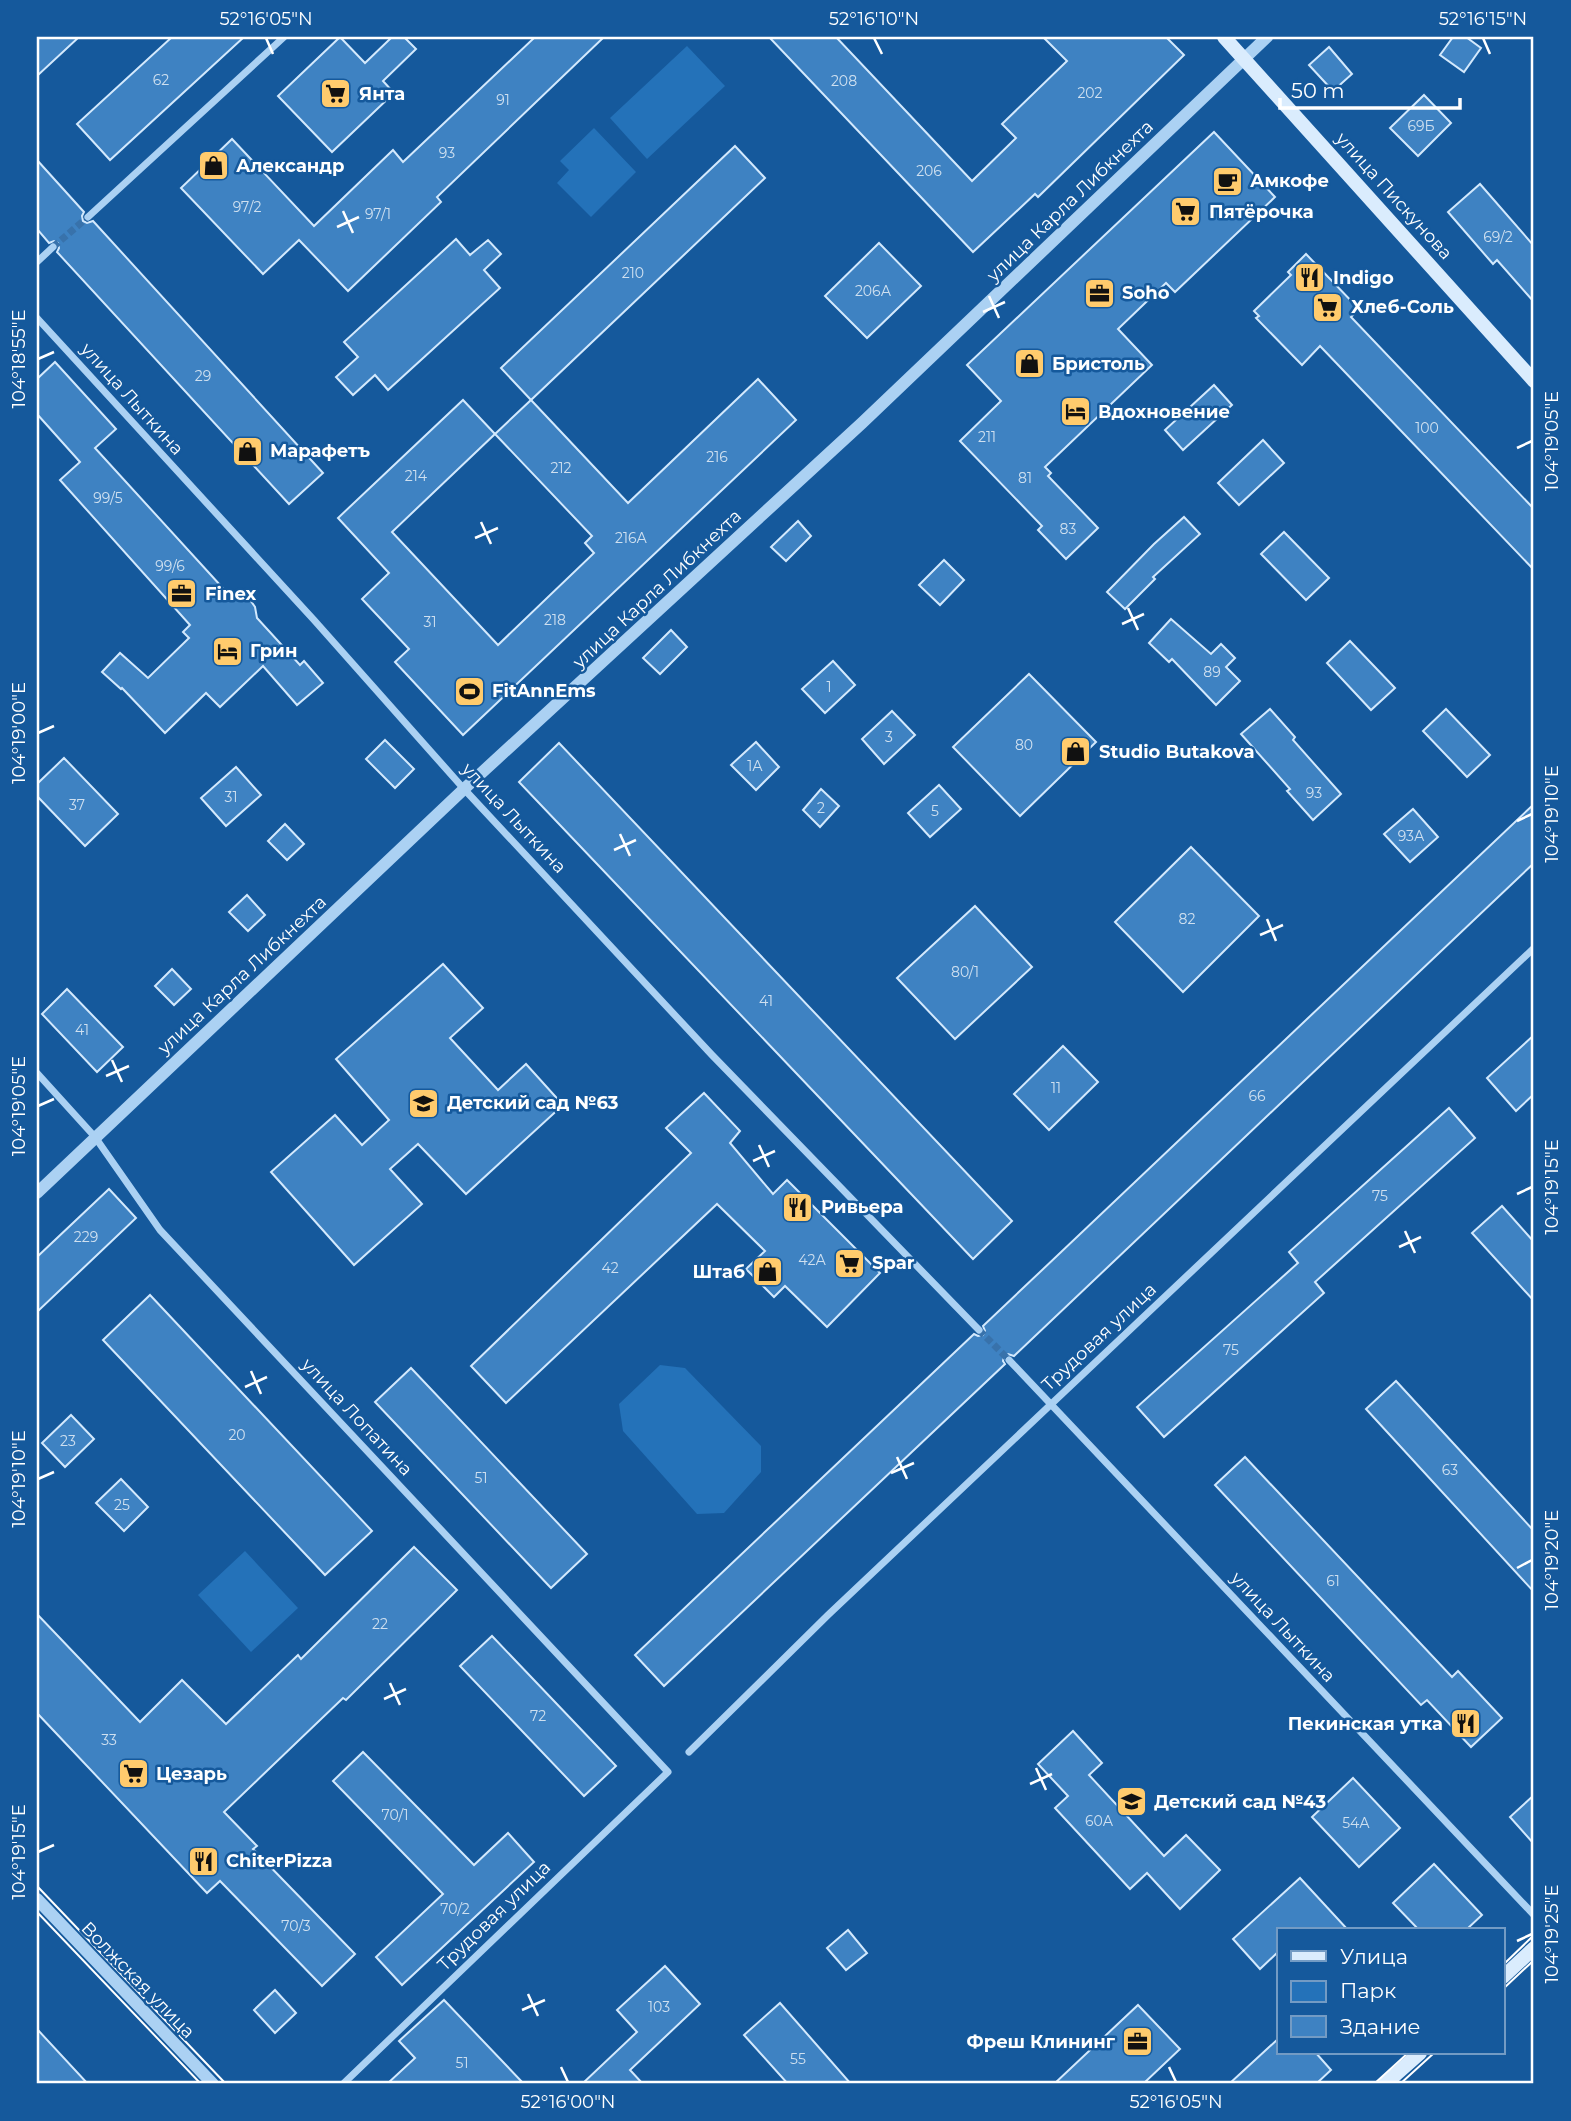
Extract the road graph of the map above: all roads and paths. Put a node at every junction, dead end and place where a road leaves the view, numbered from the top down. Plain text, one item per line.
1 (284, 37) edge
2 (1224, 37) edge
3 (1267, 37) edge
4 (1244, 58) junction
5 (89, 217) tunnel mouth
6 (53, 247) tunnel mouth
7 (37, 262) edge
8 (37, 318) edge
9 (1534, 382) edge
10 (464, 789) junction
11 (1534, 948) edge
12 (37, 1073) edge
13 (95, 1137) junction
14 (37, 1193) edge
15 (979, 1329) tunnel mouth
16 (1009, 1360) tunnel mouth
17 (1051, 1404) junction
18 (689, 1752) dead end
19 (668, 1772) joint
20 (37, 1899) edge
21 (1534, 1915) edge
22 (1534, 1948) edge
23 (1504, 1976) edge
24 (1418, 2054) edge
25 (213, 2084) edge
26 (343, 2084) edge
27 (1385, 2084) edge

1 - 5 street
2 - 4 main road, улица Пискунова
3 - 4 street, улица Карла Либкнехта
4 - 9 main road, улица Пискунова
4 - 10 street, улица Карла Либкнехта
6 - 7 street
8 - 10 street, улица Лыткина
10 - 13 street, улица Карла Либкнехта
10 - 15 street, улица Лыткина
11 - 17 street, Трудовая улица
12 - 13 street, улица Лопатина
13 - 14 street, улица Карла Либкнехта
13 - 19 street, улица Лопатина
16 - 17 street, улица Лыткина
17 - 18 street, Трудовая улица
17 - 21 street, улица Лыткина
19 - 26 street, Трудовая улица
20 - 25 street, Волжская улица
22 - 23 main road
24 - 27 main road

